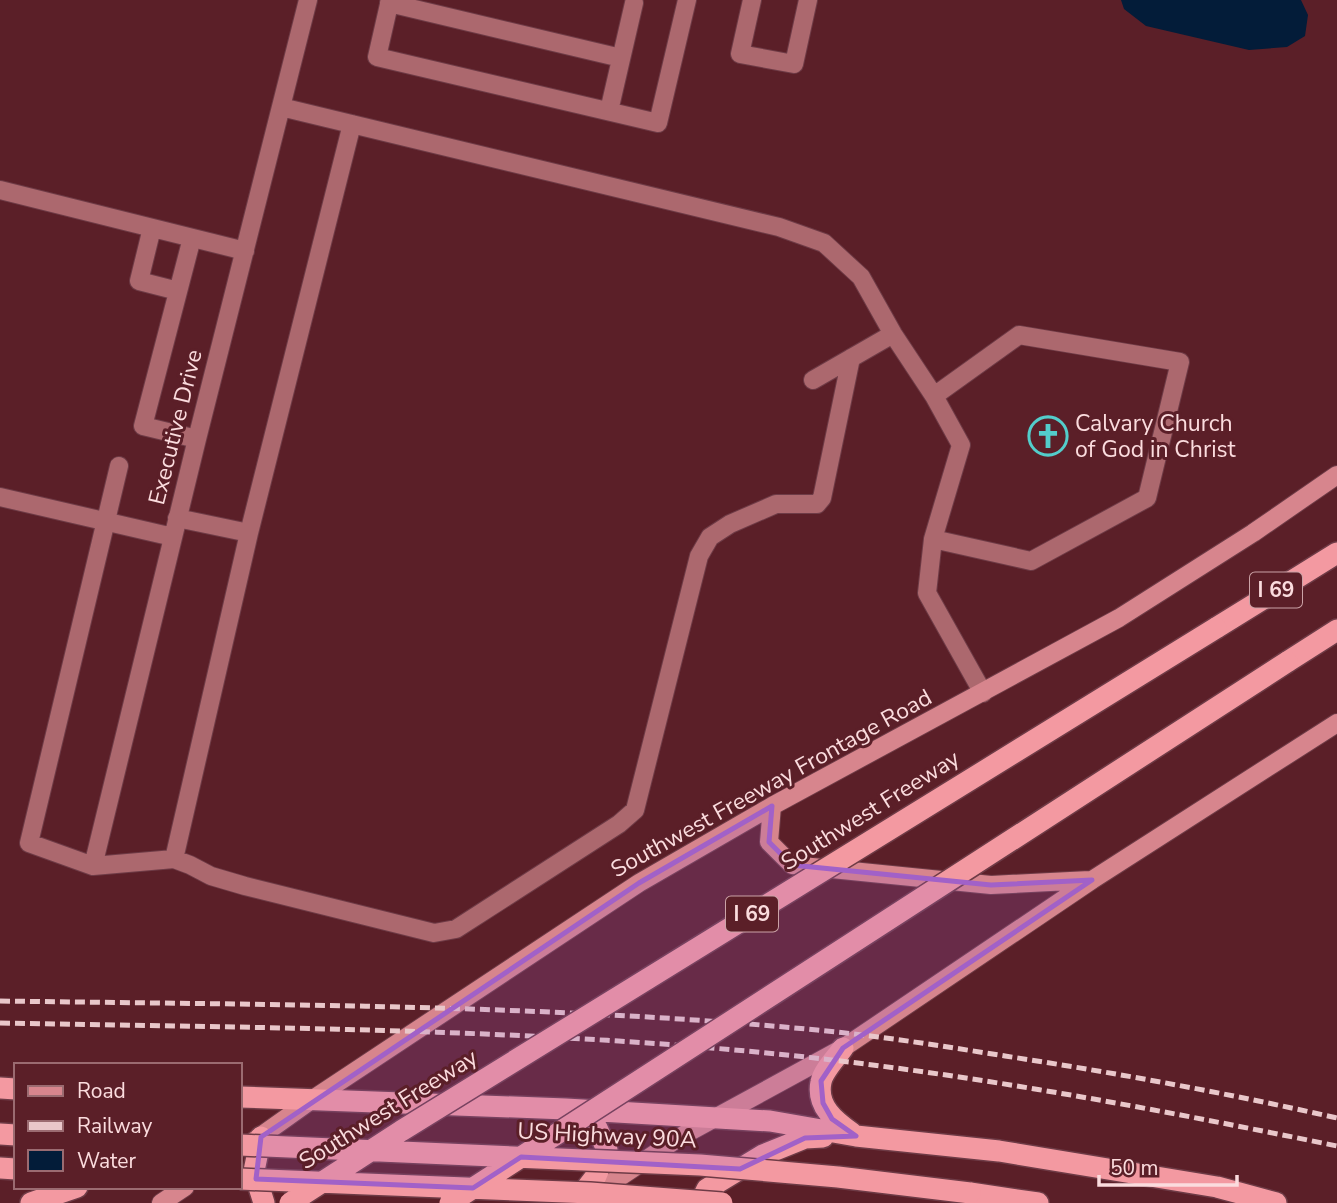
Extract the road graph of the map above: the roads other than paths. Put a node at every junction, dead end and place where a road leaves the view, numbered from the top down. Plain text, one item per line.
1 (308, 0) edge
2 (687, 0) edge
3 (752, 0) edge
4 (808, 0) edge
5 (629, 1) edge
6 (389, 2) edge
7 (621, 58) junction
8 (281, 107) junction
9 (609, 111) junction
10 (352, 124) junction
11 (0, 190) edge
12 (152, 228) junction
13 (192, 238) junction
14 (245, 251) junction
15 (178, 292) junction
16 (892, 334) junction
17 (851, 358) junction
18 (813, 380) dead end
19 (934, 396) junction
20 (197, 439) junction
21 (119, 466) dead end
22 (1337, 475) edge
23 (0, 497) edge
24 (177, 518) junction
25 (107, 522) junction
26 (249, 533) junction
27 (173, 537) junction
28 (933, 539) junction
29 (1337, 553) edge
30 (1337, 630) edge
31 (983, 692) junction
32 (1337, 723) edge
33 (772, 806) junction
34 (174, 859) junction
35 (93, 866) junction
36 (1092, 880) junction
37 (842, 1048) junction
38 (242, 1097) edge
39 (310, 1101) junction
40 (566, 1109) junction
41 (714, 1118) junction
42 (856, 1136) junction
43 (261, 1137) junction
44 (242, 1144) edge
45 (242, 1150) edge
46 (242, 1178) edge
47 (71, 1189) edge
48 (182, 1189) edge
49 (31, 1203) edge
50 (161, 1203) edge
51 (264, 1203) edge
52 (290, 1203) edge
53 (450, 1203) edge
54 (575, 1203) edge
55 (581, 1203) edge
56 (700, 1203) edge
57 (722, 1203) edge
58 (1038, 1203) edge
59 (1276, 1203) edge

1 - 8 street, Executive Drive
2 - 9 street
3 - 4 street
5 - 7 street
6 - 7 street
6 - 9 street
7 - 9 street
8 - 10 street
8 - 14 street, Executive Drive
10 - 16 street
10 - 26 street
11 - 12 street
12 - 13 street
12 - 15 street
13 - 14 street
13 - 15 street
14 - 20 street, Executive Drive
15 - 20 street
16 - 17 street
16 - 19 street
17 - 18 street
17 - 34 street
19 - 28 street
19 - 28 street
20 - 24 street, Executive Drive
21 - 25 street
22 - 31 main road, Southwest Freeway Frontage Road
23 - 25 street
24 - 26 street
24 - 27 street, Executive Drive
25 - 27 street
25 - 35 street
26 - 34 street
27 - 35 street, Executive Drive
28 - 31 street
29 - 52 highway, Southwest Freeway / I 69, bridge
30 - 53 highway, bridge
31 - 33 main road, Southwest Freeway Frontage Road
32 - 36 main road
33 - 36 main road
33 - 39 main road, Southwest Freeway Frontage Road
34 - 35 street
36 - 37 main road
37 - 41 main road
37 - 42 highway
38 - 39 highway
39 - 40 highway
39 - 43 main road, Southwest Freeway Frontage Road
40 - 41 highway
40 - 54 highway
41 - 42 highway
41 - 55 main road
42 - 56 highway
42 - 59 highway
43 - 45 main road, Southwest Freeway Frontage Road
43 - 51 highway
44 - 58 highway, US Highway 90A, bridge
46 - 57 highway, bridge
47 - 49 highway
48 - 50 main road

